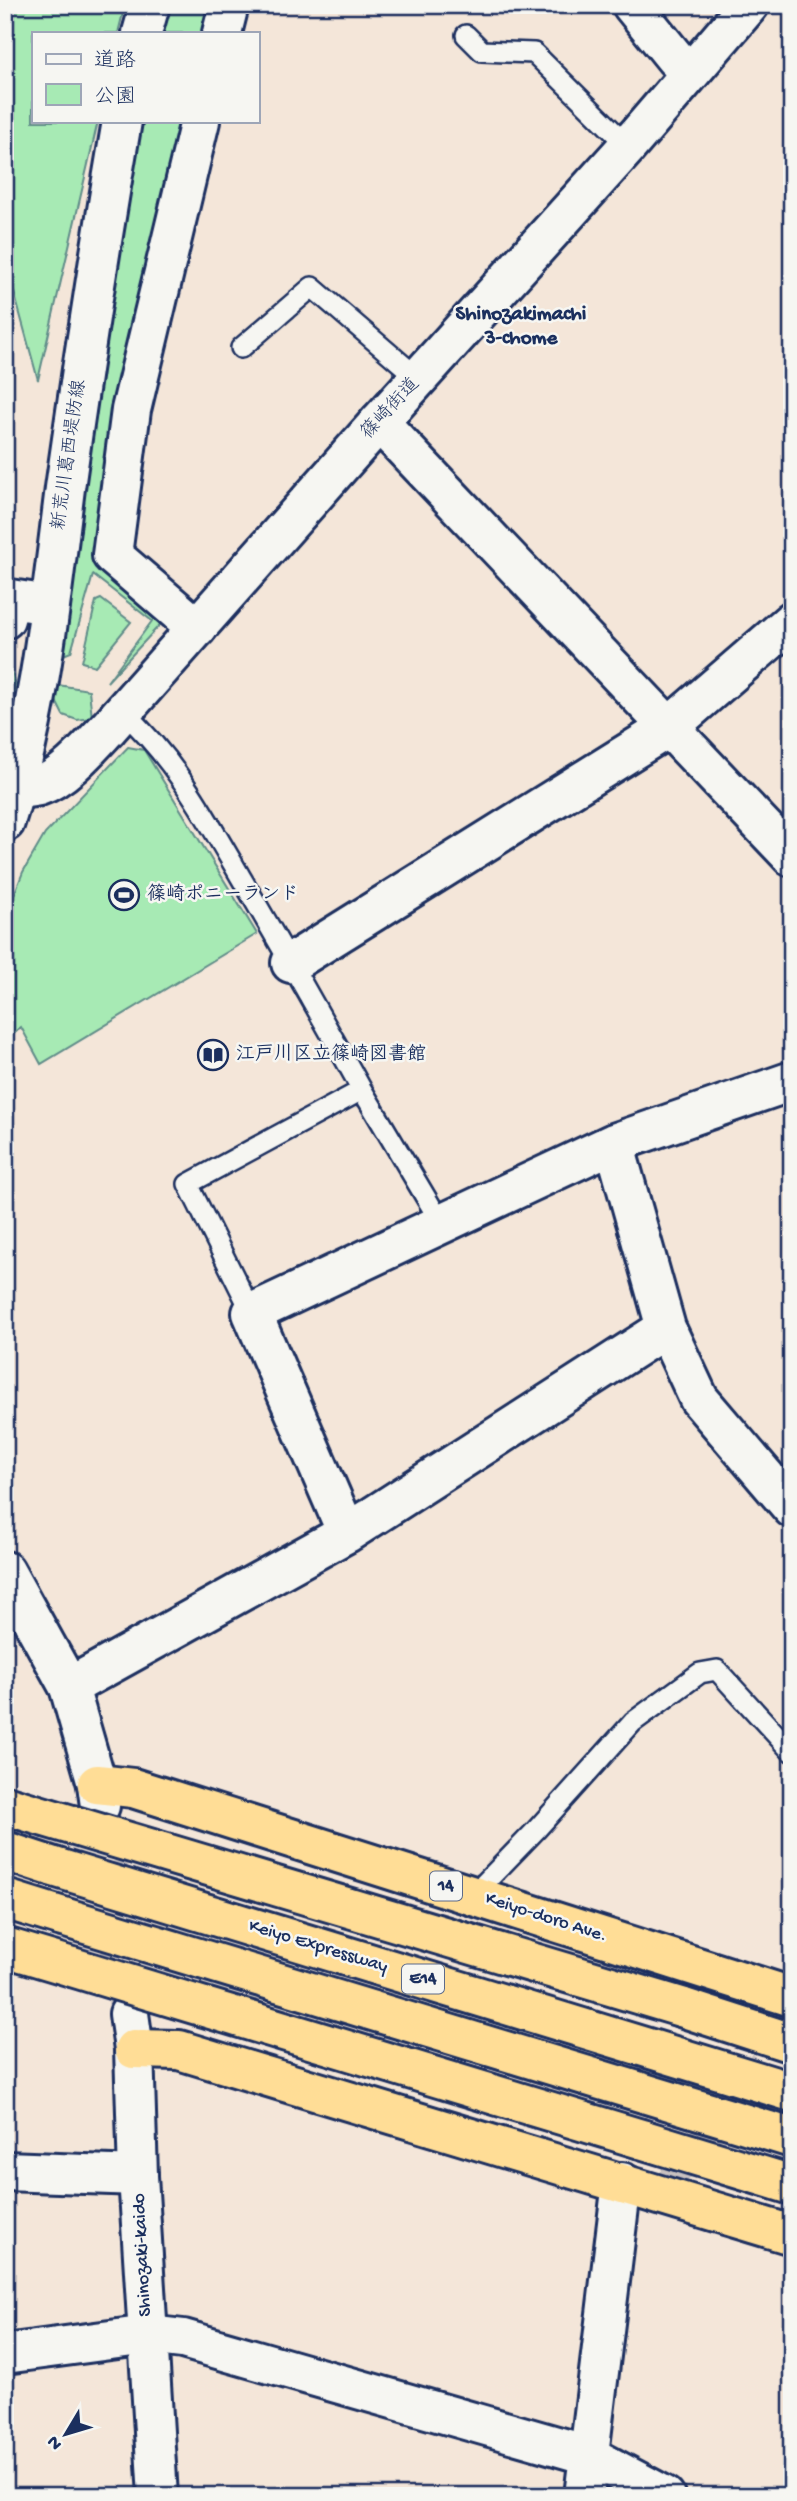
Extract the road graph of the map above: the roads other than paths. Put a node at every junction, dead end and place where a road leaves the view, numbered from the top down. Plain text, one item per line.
1 (150, 5) edge
2 (229, 5) edge
3 (632, 5) edge
4 (749, 5) edge
5 (142, 32) edge
6 (222, 32) edge
7 (466, 35) dead end
8 (690, 72) junction
9 (122, 122) edge
10 (200, 122) edge
11 (628, 146) junction
12 (241, 348) dead end
13 (419, 379) junction
14 (379, 422) junction
15 (50, 605) junction
16 (5, 619) edge
17 (792, 621) edge
18 (197, 628) junction
19 (123, 712) junction
20 (668, 728) junction
21 (11, 805) edge
22 (792, 856) edge
23 (291, 963) junction
24 (792, 1081) edge
25 (362, 1090) junction
26 (614, 1143) junction
27 (441, 1223) junction
28 (252, 1313) junction
29 (666, 1328) junction
30 (792, 1507) edge
31 (347, 1533) junction
32 (5, 1571) edge
33 (69, 1687) junction
34 (792, 1752) edge
35 (98, 1795) joint
36 (5, 1805) edge
37 (5, 1851) edge
38 (473, 1895) junction
39 (5, 1899) edge
40 (5, 1947) edge
41 (792, 1997) edge
42 (132, 2031) joint
43 (792, 2043) edge
44 (792, 2092) edge
45 (792, 2138) edge
46 (5, 2171) edge
47 (138, 2176) junction
48 (622, 2182) junction
49 (792, 2185) edge
50 (792, 2235) edge
51 (148, 2335) junction
52 (5, 2354) edge
53 (588, 2455) junction
54 (158, 2496) edge
55 (584, 2496) edge
56 (665, 2496) edge

1 - 5 street
2 - 6 street
3 - 8 street
4 - 8 street, 篠崎街道
7 - 11 lane
8 - 11 street, 篠崎街道
9 - 15 street, 新荒川葛西堤防線
10 - 18 street
11 - 13 street, 篠崎街道
12 - 13 lane
13 - 14 street, 篠崎街道
14 - 18 street, 篠崎街道
14 - 20 street
15 - 16 street
15 - 21 street, 新荒川葛西堤防線
17 - 20 street
18 - 19 street, 篠崎街道
19 - 21 street, 篠崎街道
19 - 23 lane
20 - 22 street
20 - 23 street
23 - 25 lane
24 - 26 street
25 - 27 lane
25 - 28 lane
26 - 27 street
26 - 29 street
27 - 28 street
28 - 31 street
29 - 30 street
29 - 31 street
31 - 33 street
32 - 33 street
33 - 35 street
34 - 38 lane
35 - 38 highway, Keiyo-doro Ave. / 14
36 - 43 highway, E14, bridge
37 - 44 highway, Keiyo Expressway / E14, bridge
38 - 41 highway, Keiyo-doro Ave. / 14
39 - 45 highway, E14, bridge
40 - 49 highway, bridge
42 - 47 street, Shinozaki-kaido
42 - 48 highway
46 - 47 street
47 - 51 street, Shinozaki-kaido
48 - 50 highway
48 - 53 street
51 - 52 street
51 - 53 street
51 - 54 street, Shinozaki-kaido
53 - 55 street
53 - 56 street

